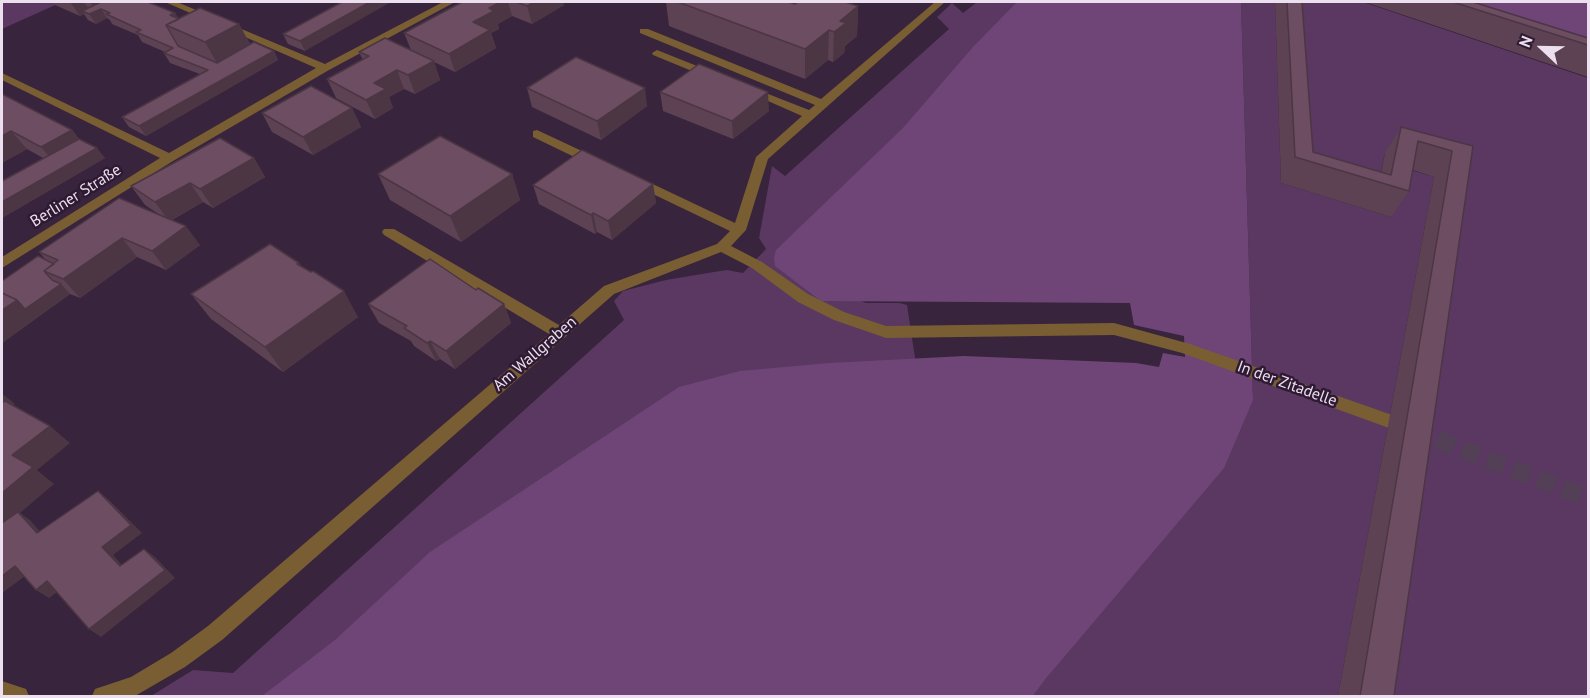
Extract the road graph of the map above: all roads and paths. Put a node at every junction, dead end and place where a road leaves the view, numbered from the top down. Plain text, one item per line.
1 (170, 2) edge
2 (450, 2) edge
3 (940, 2) edge
4 (644, 31) dead end
5 (657, 52) dead end
6 (325, 69) junction
7 (2, 76) edge
8 (823, 104) junction
9 (810, 115) junction
10 (537, 134) dead end
11 (169, 158) junction
12 (606, 167) edge
13 (626, 176) edge
14 (739, 230) junction
15 (389, 232) dead end
16 (722, 247) junction
17 (2, 263) edge
18 (560, 333) junction
19 (1389, 421) dead end
20 (2, 691) edge
21 (19, 696) edge
22 (102, 696) edge

1 - 6 street
2 - 6 street, Berliner Straße
3 - 8 street, Am Wallgraben
4 - 8 street
5 - 9 street
6 - 11 street, Berliner Straße
7 - 11 street
8 - 9 street, Am Wallgraben
9 - 14 street, Am Wallgraben
10 - 12 street
11 - 17 street, Berliner Straße
13 - 14 street
14 - 16 street, Am Wallgraben
15 - 18 street
16 - 18 street, Am Wallgraben
16 - 19 street, In der Zitadelle
18 - 22 street, Am Wallgraben
20 - 21 street

